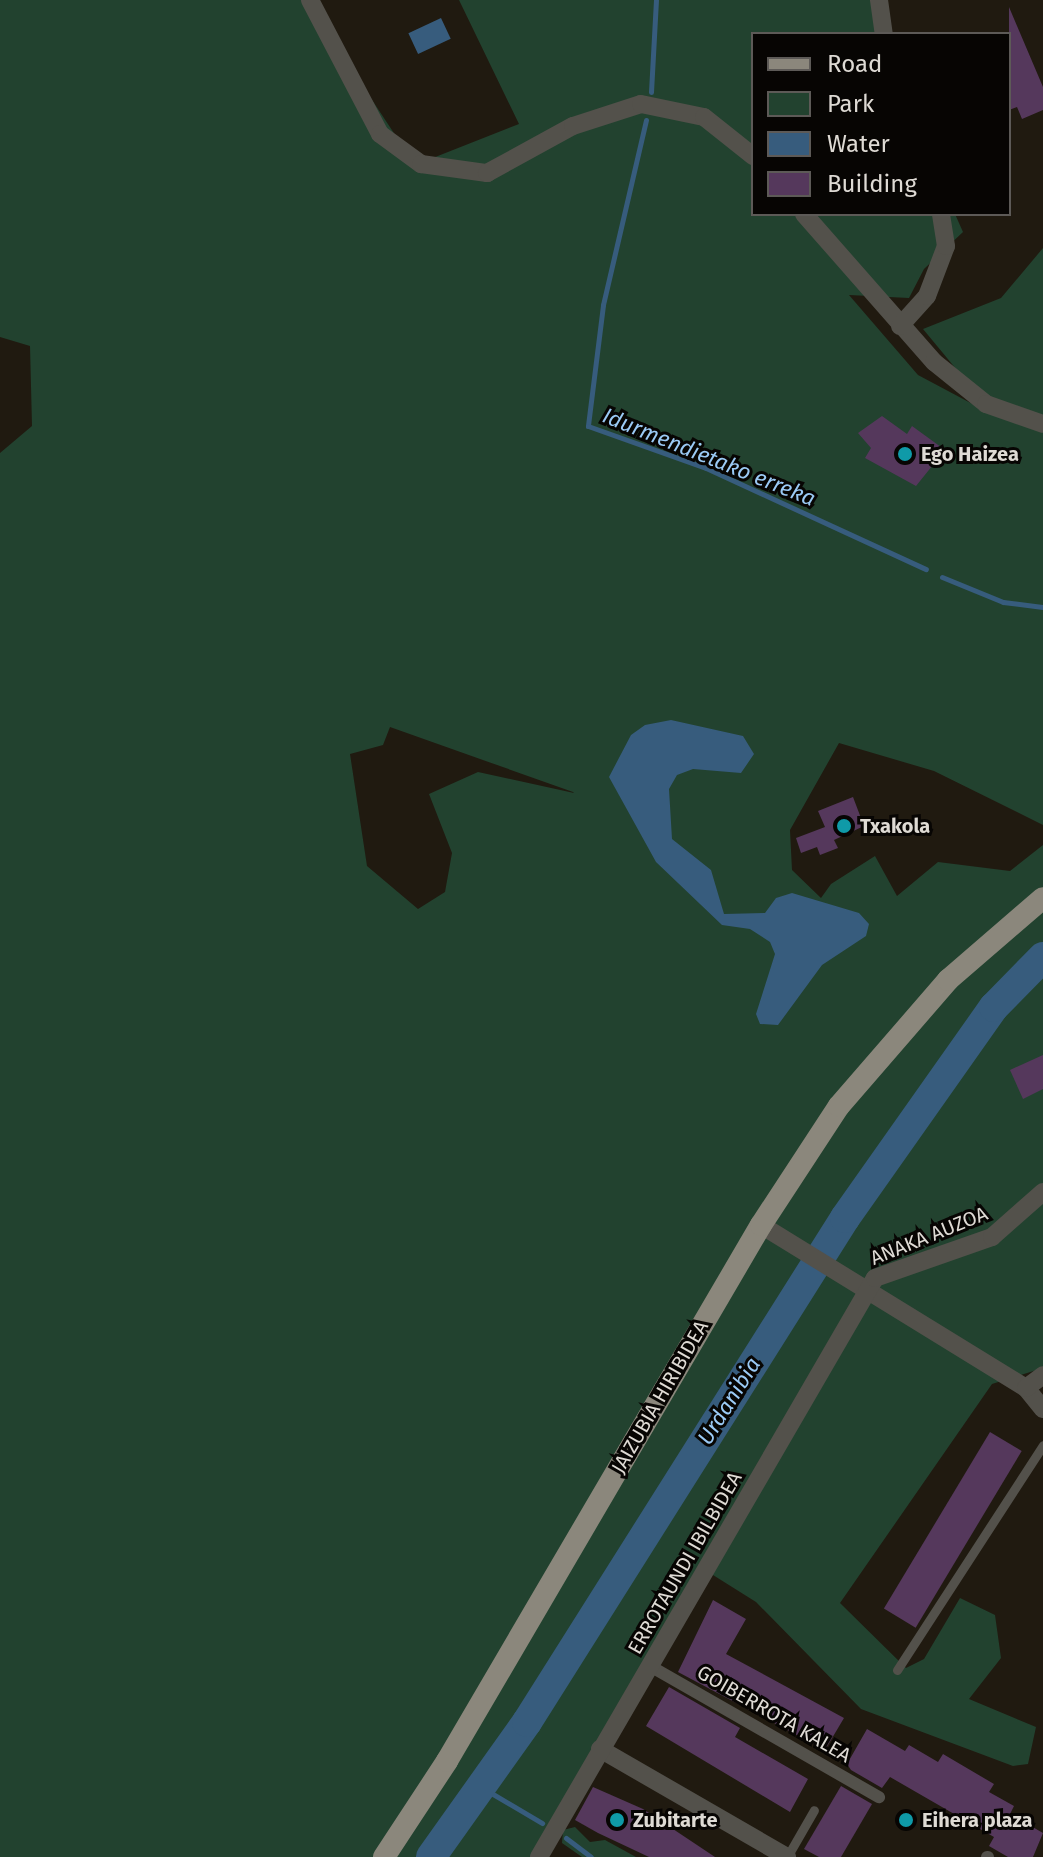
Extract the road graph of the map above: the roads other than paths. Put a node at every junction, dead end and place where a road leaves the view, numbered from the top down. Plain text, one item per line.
1 (310, 0) edge
2 (879, 0) edge
3 (884, 32) edge
4 (751, 154) edge
5 (806, 216) edge
6 (941, 216) edge
7 (900, 326) junction
8 (1043, 424) edge
9 (1043, 898) edge
10 (1043, 1192) edge
11 (761, 1225) junction
12 (868, 1290) junction
13 (1043, 1375) edge
14 (1026, 1388) junction
15 (1043, 1409) edge
16 (1043, 1445) edge
17 (650, 1666) junction
18 (897, 1670) dead end
19 (600, 1749) junction
20 (879, 1797) dead end
21 (814, 1810) dead end
22 (384, 1857) edge
23 (539, 1857) edge
24 (787, 1857) edge

1 - 4 street
2 - 3 street
5 - 7 street
6 - 7 street
7 - 8 street
9 - 11 main road, JAIZUBIA HIRIBIDEA
10 - 12 street, ANAKA AUZOA
11 - 12 street
11 - 22 main road, JAIZUBIA HIRIBIDEA
12 - 14 street
12 - 17 street, ERROTAUNDI IBILBIDEA
13 - 14 street
14 - 15 street
16 - 18 lane
17 - 19 street, ERROTAUNDI IBILBIDEA
17 - 20 street, GOIBERROTA KALEA
19 - 23 street, ERROTAUNDI IBILBIDEA
19 - 24 street
21 - 24 lane

